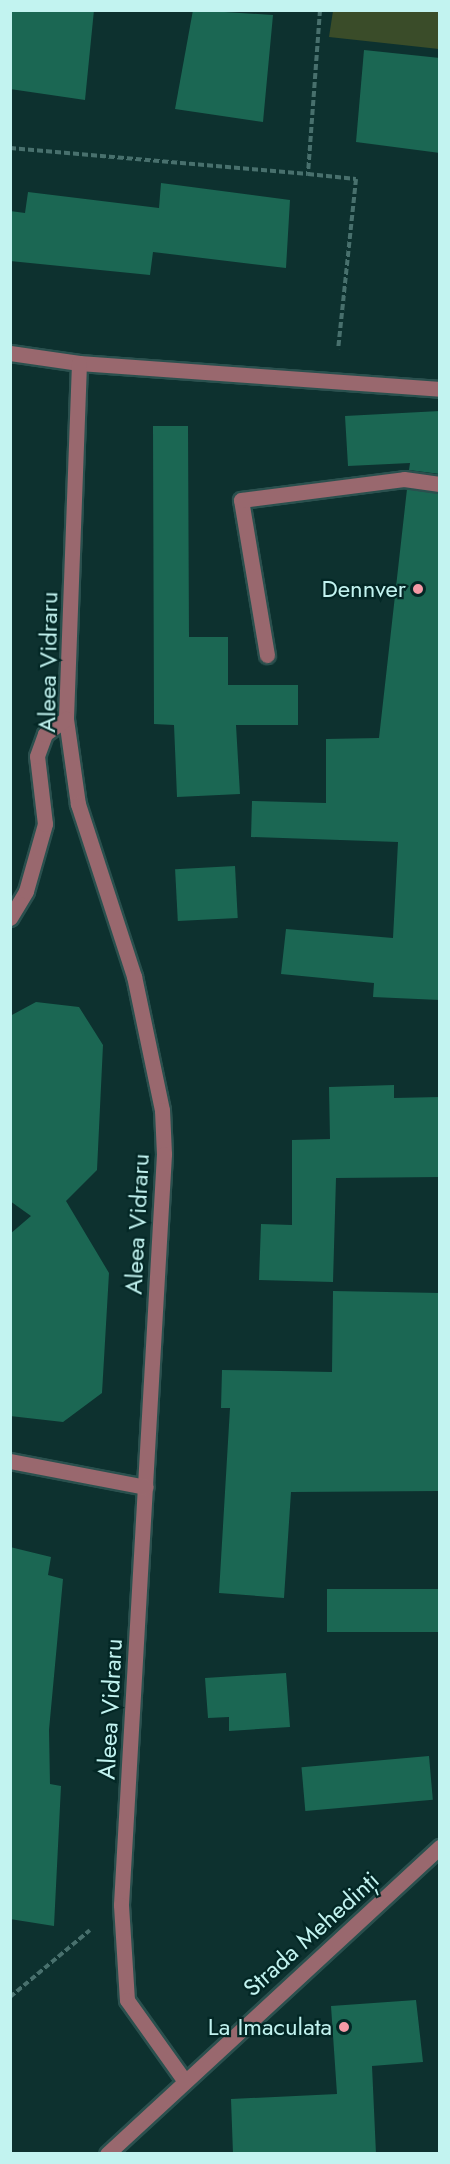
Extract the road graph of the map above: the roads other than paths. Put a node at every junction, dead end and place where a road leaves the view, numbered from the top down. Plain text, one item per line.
1 (10, 353) edge
2 (79, 363) junction
3 (440, 389) edge
4 (440, 484) edge
5 (267, 655) dead end
6 (66, 719) junction
7 (10, 918) edge
8 (10, 1461) edge
9 (146, 1487) junction
10 (440, 1847) edge
11 (184, 2080) junction
12 (107, 2154) edge

1 - 2 street
2 - 3 street
2 - 6 street, Aleea Vidraru
4 - 5 street
6 - 7 street
6 - 9 street, Aleea Vidraru
8 - 9 street
9 - 11 street, Aleea Vidraru
10 - 11 street, Strada Mehedinți
11 - 12 street, Strada Mehedinți

